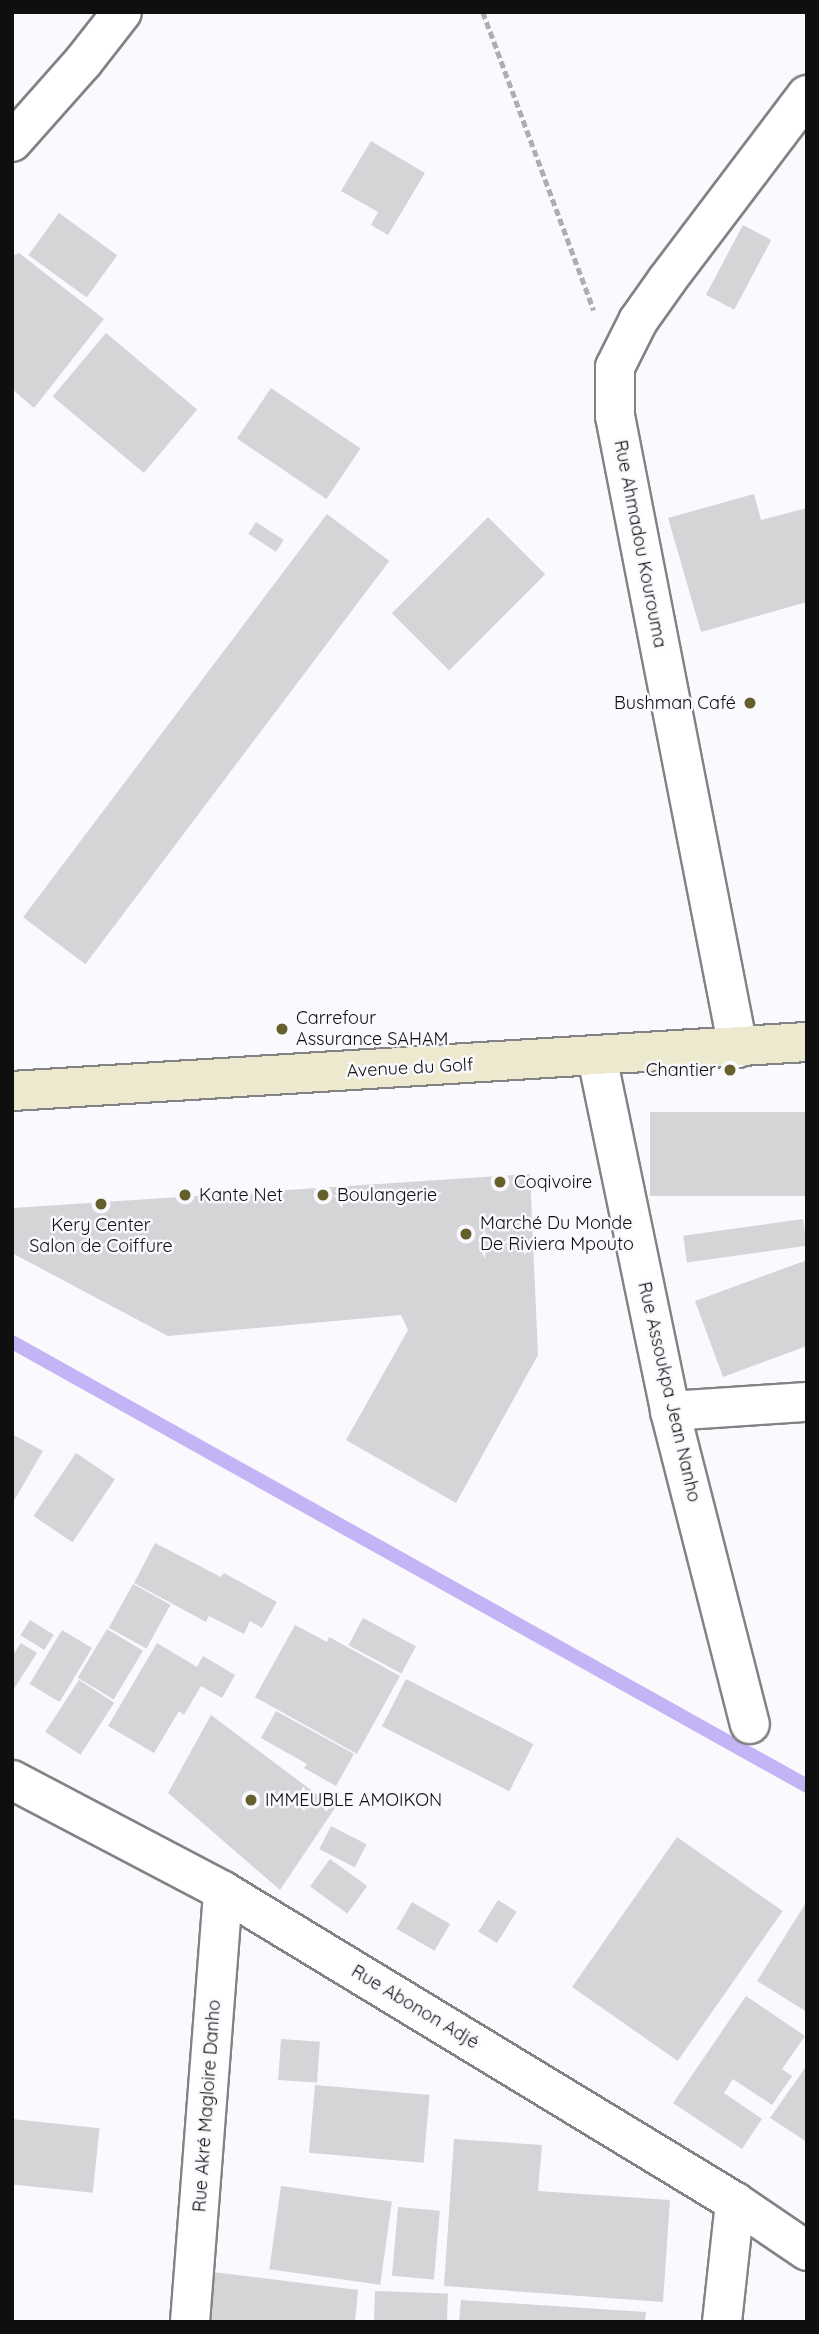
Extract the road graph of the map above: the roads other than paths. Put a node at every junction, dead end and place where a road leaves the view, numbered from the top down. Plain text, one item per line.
1 (122, 12) edge
2 (807, 95) edge
3 (12, 142) edge
4 (807, 1042) edge
5 (738, 1048) junction
6 (597, 1057) junction
7 (12, 1091) edge
8 (807, 1402) edge
9 (766, 1404) junction
10 (670, 1411) junction
11 (807, 1430) edge
12 (750, 1724) dead end
13 (12, 1780) edge
14 (223, 1891) junction
15 (735, 2202) junction
16 (807, 2251) edge
17 (190, 2322) edge
18 (722, 2322) edge

1 - 3 street
2 - 5 street, Rue Ahmadou Kourouma
4 - 5 main road, Avenue du Golf
5 - 6 main road, Avenue du Golf
6 - 7 main road, Avenue du Golf
6 - 10 street, Rue Assoukpa Jean Nanho
8 - 9 street
9 - 10 street
9 - 11 street
10 - 12 street, Rue Assoukpa Jean Nanho
13 - 14 street, Rue Abonon Adjé
14 - 15 street, Rue Abonon Adjé
14 - 17 street, Rue Akré Magloire Danho
15 - 16 street, Rue Abonon Adjé
15 - 18 street

